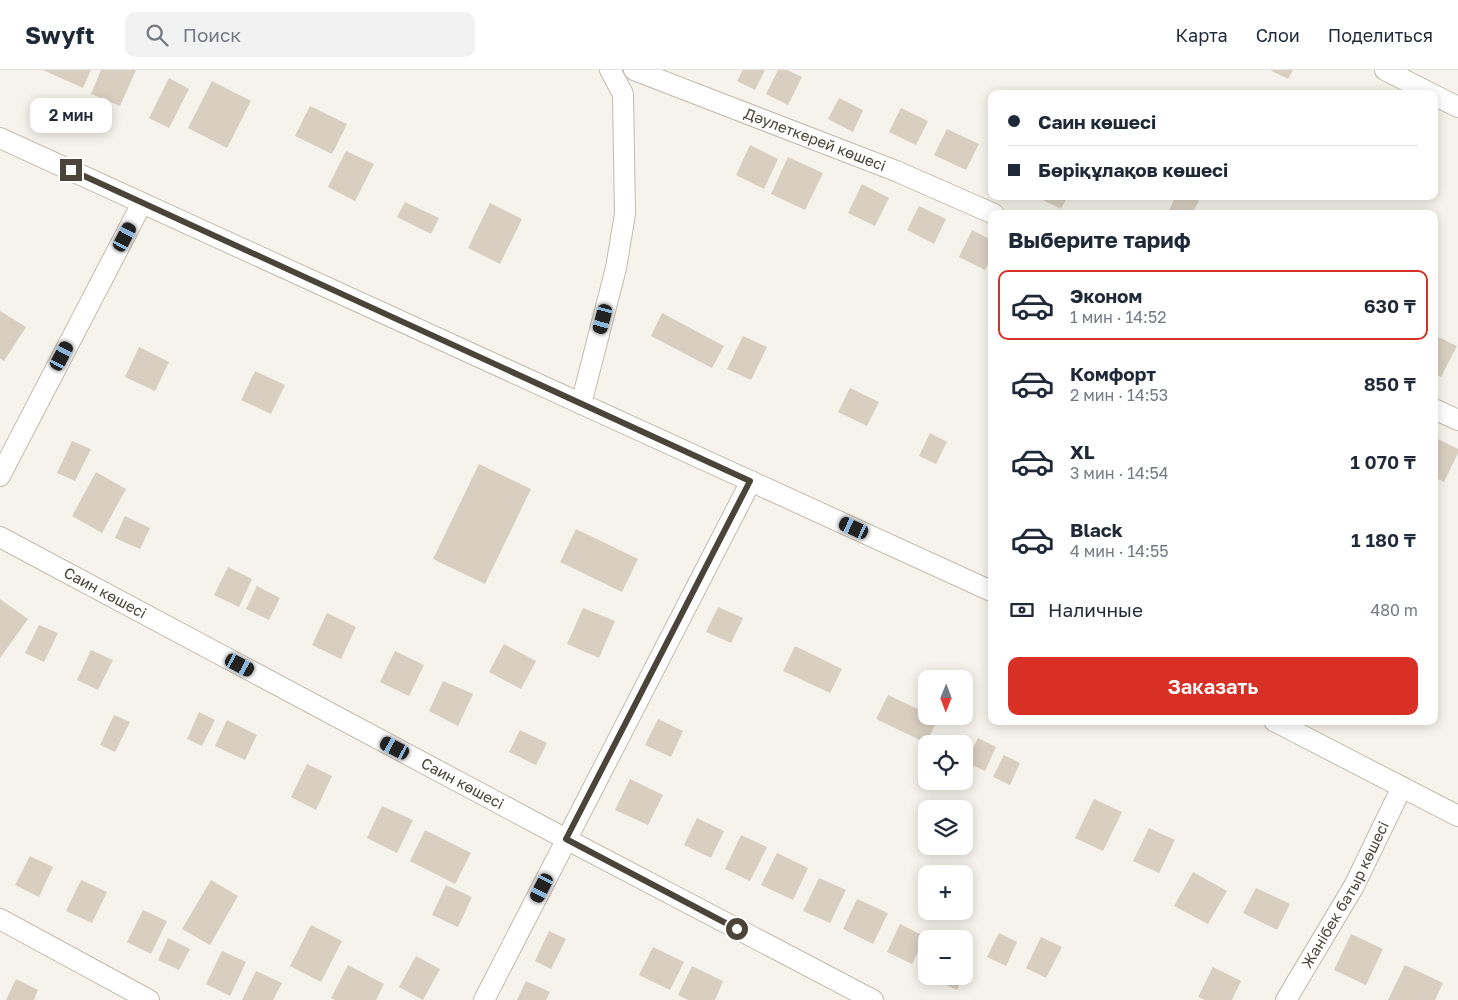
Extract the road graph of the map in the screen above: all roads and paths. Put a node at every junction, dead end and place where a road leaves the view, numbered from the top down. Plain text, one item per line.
1 (610, 70) edge
2 (634, 70) edge
3 (1385, 70) edge
4 (1425, 90) edge
5 (1438, 97) edge
6 (1458, 107) edge
7 (0, 138) edge
8 (142, 203) junction
9 (988, 211) edge
10 (581, 404) junction
11 (1438, 411) edge
12 (1458, 420) edge
13 (0, 476) edge
14 (750, 481) junction
15 (0, 537) edge
16 (988, 590) edge
17 (1282, 725) edge
18 (1402, 787) junction
19 (1458, 816) edge
20 (566, 839) junction
21 (0, 919) edge
22 (149, 1000) edge
23 (484, 1000) edge
24 (873, 1000) edge
25 (1286, 1000) edge

1 - 10 street
2 - 9 street, Дәулеткерей көшесі
3 - 4 street
5 - 6 street
7 - 8 street
8 - 10 street
8 - 13 street
10 - 14 street
11 - 12 street
14 - 16 street
14 - 20 street
15 - 20 street, Саин көшесі
17 - 18 street
18 - 19 street
18 - 25 street, Жанібек батыр көшесі
20 - 23 street
20 - 24 street, Саин көшесі
21 - 22 street

